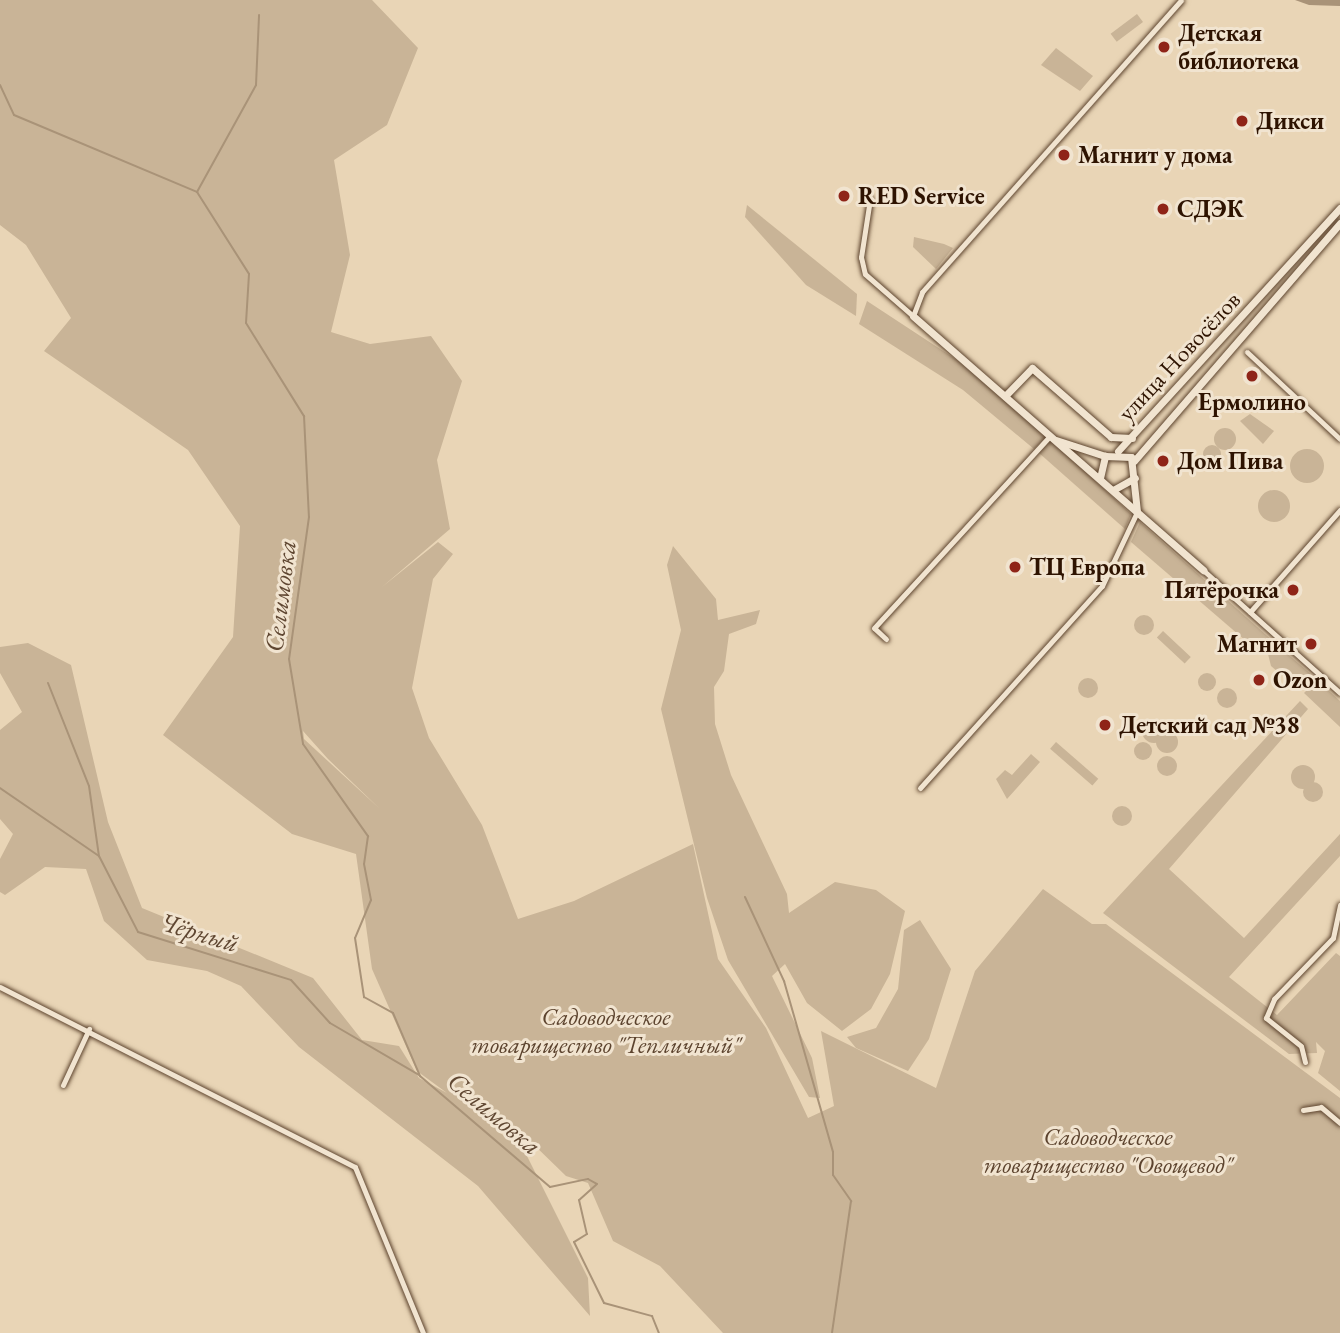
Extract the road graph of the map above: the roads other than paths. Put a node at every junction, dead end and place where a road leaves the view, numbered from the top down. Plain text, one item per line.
1 (1181, 0) edge
2 (870, 199) dead end
3 (1340, 208) edge
4 (1340, 223) edge
5 (913, 316) junction
6 (1247, 352) dead end
7 (1005, 396) junction
8 (1050, 436) junction
9 (1111, 437) junction
10 (1133, 438) junction
11 (1340, 439) edge
12 (1118, 451) junction
13 (1105, 456) junction
14 (1134, 461) junction
15 (1100, 478) junction
16 (1136, 478) junction
17 (1113, 489) junction
18 (1340, 510) edge
19 (1137, 512) junction
20 (1203, 570) joint
21 (1250, 612) junction
22 (886, 639) dead end
23 (1340, 693) edge
24 (920, 788) dead end
25 (1340, 905) edge
26 (0, 987) edge
27 (89, 1029) junction
28 (1305, 1062) dead end
29 (63, 1085) dead end
30 (1303, 1110) dead end
31 (1340, 1123) edge
32 (423, 1333) edge

1 - 5 street
2 - 5 street
3 - 10 street, улица Новосёлов
4 - 14 street, улица Новосёлов
5 - 7 street
6 - 11 street
7 - 8 street
7 - 9 street, улица Новосёлов
8 - 13 street
8 - 15 street
8 - 22 street
9 - 10 street, улица Новосёлов
9 - 12 street
10 - 12 street
12 - 13 street
12 - 14 street
13 - 15 street
14 - 16 street
15 - 17 street
16 - 17 street
16 - 19 street
17 - 19 street
18 - 21 street
19 - 20 street
19 - 24 street
20 - 21 street
21 - 23 street
25 - 28 street
26 - 27 street
27 - 29 street
27 - 32 street
30 - 31 street

